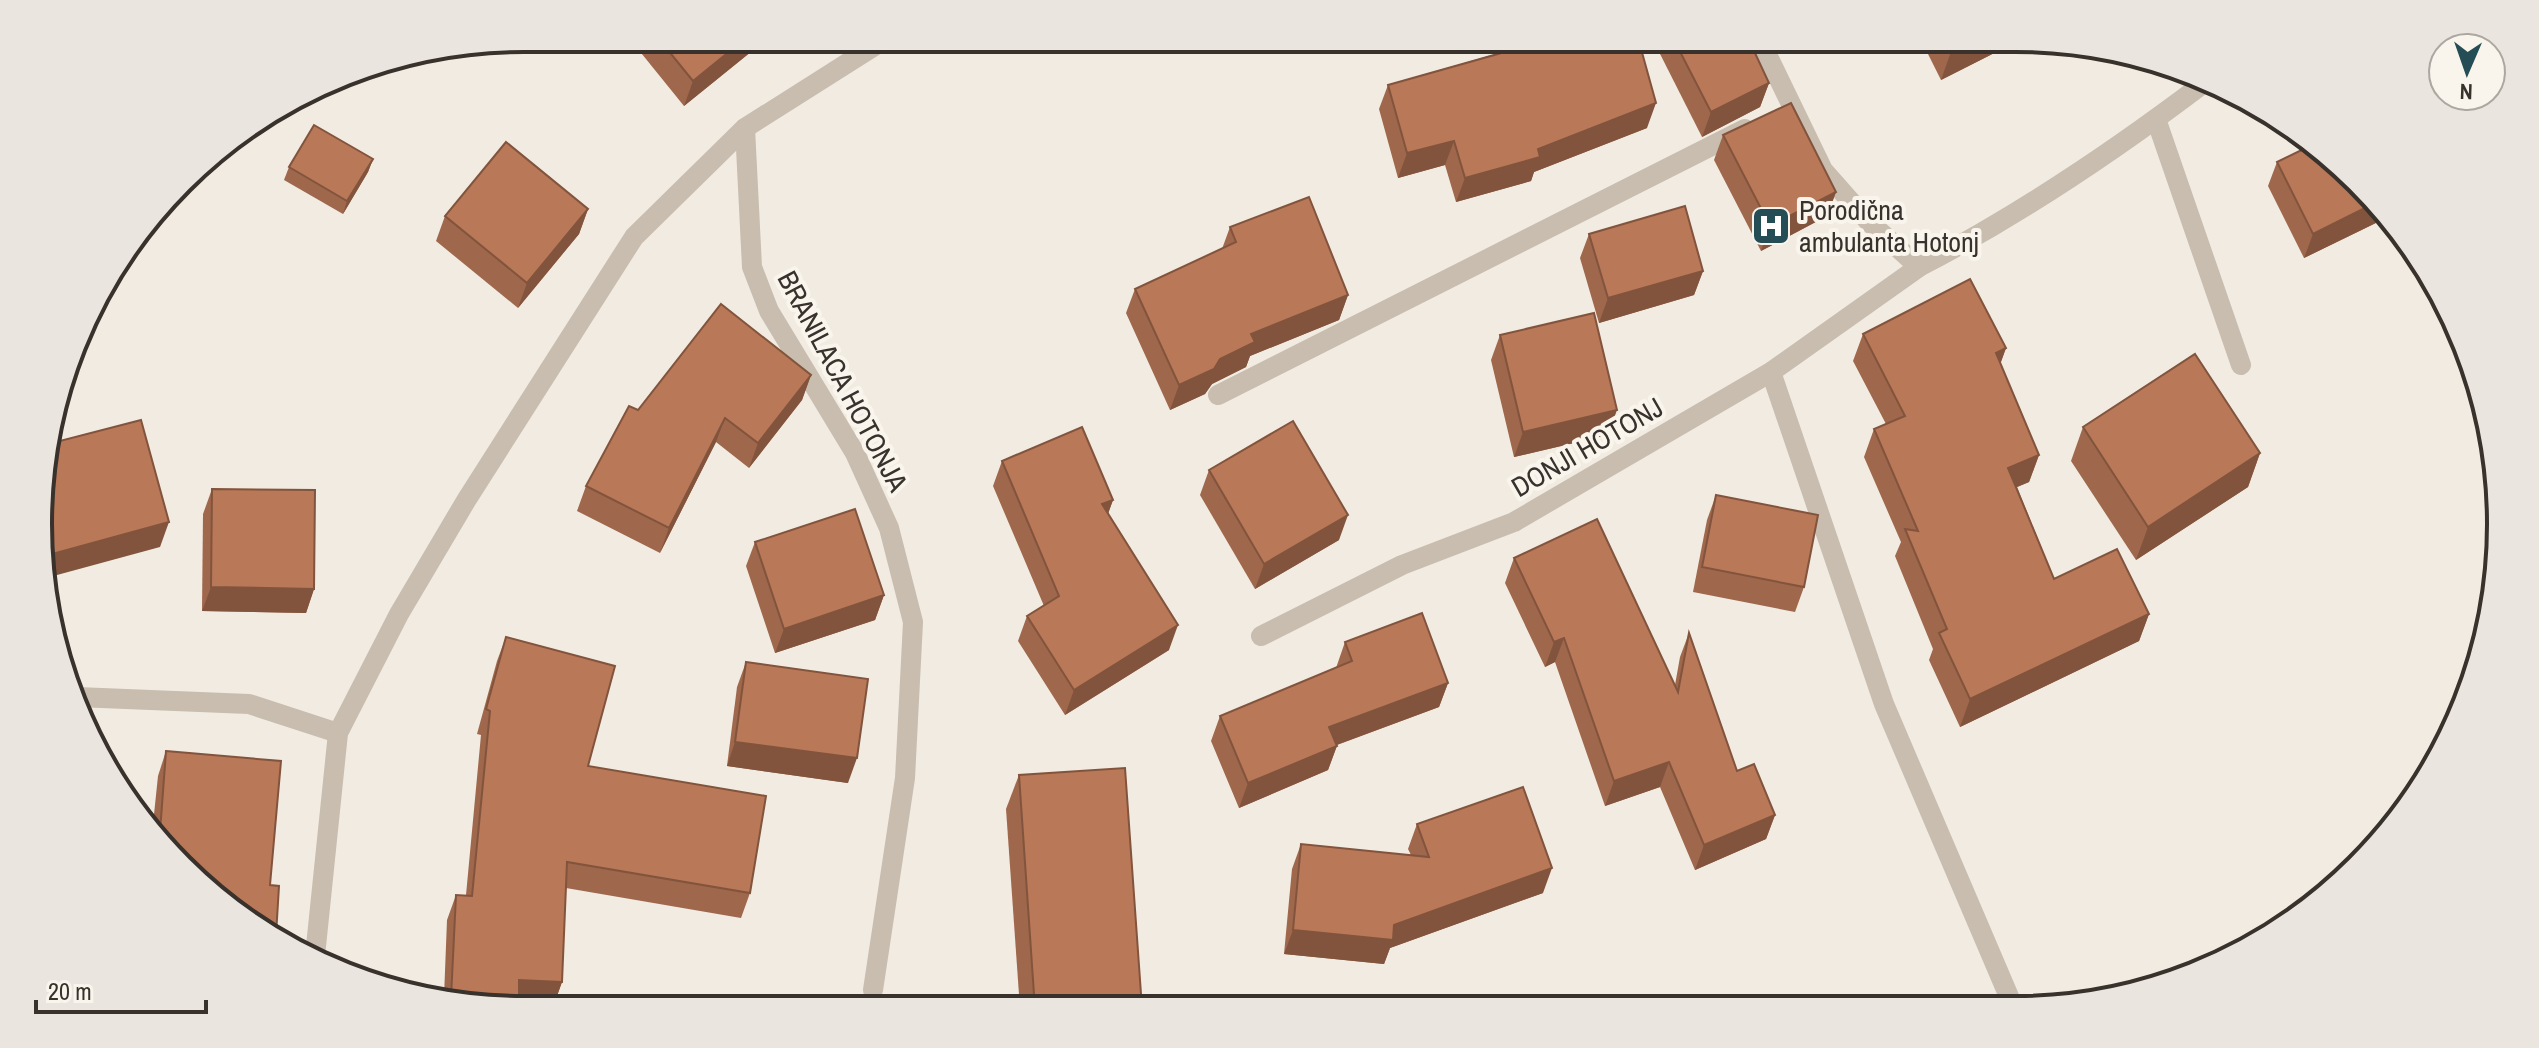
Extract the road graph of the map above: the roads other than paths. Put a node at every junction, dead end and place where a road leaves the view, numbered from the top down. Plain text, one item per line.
1 (865, 52) edge
2 (1763, 52) edge
3 (2197, 88) edge
4 (1778, 113) junction
5 (2156, 119) junction
6 (745, 128) junction
7 (1919, 267) junction
8 (2241, 365) dead end
9 (1771, 372) junction
10 (1218, 395) edge
11 (1261, 636) dead end
12 (85, 697) edge
13 (338, 733) junction
14 (316, 947) edge
15 (873, 990) dead end
16 (2009, 996) edge

1 - 6 street
2 - 4 street
3 - 5 street, DONJI HOTONJ
4 - 7 street
4 - 10 street
5 - 7 street, DONJI HOTONJ
5 - 8 street
6 - 13 street
6 - 15 street, BRANILACA HOTONJA
7 - 9 street, DONJI HOTONJ
9 - 11 street, DONJI HOTONJ
9 - 16 street
12 - 13 street
13 - 14 street

